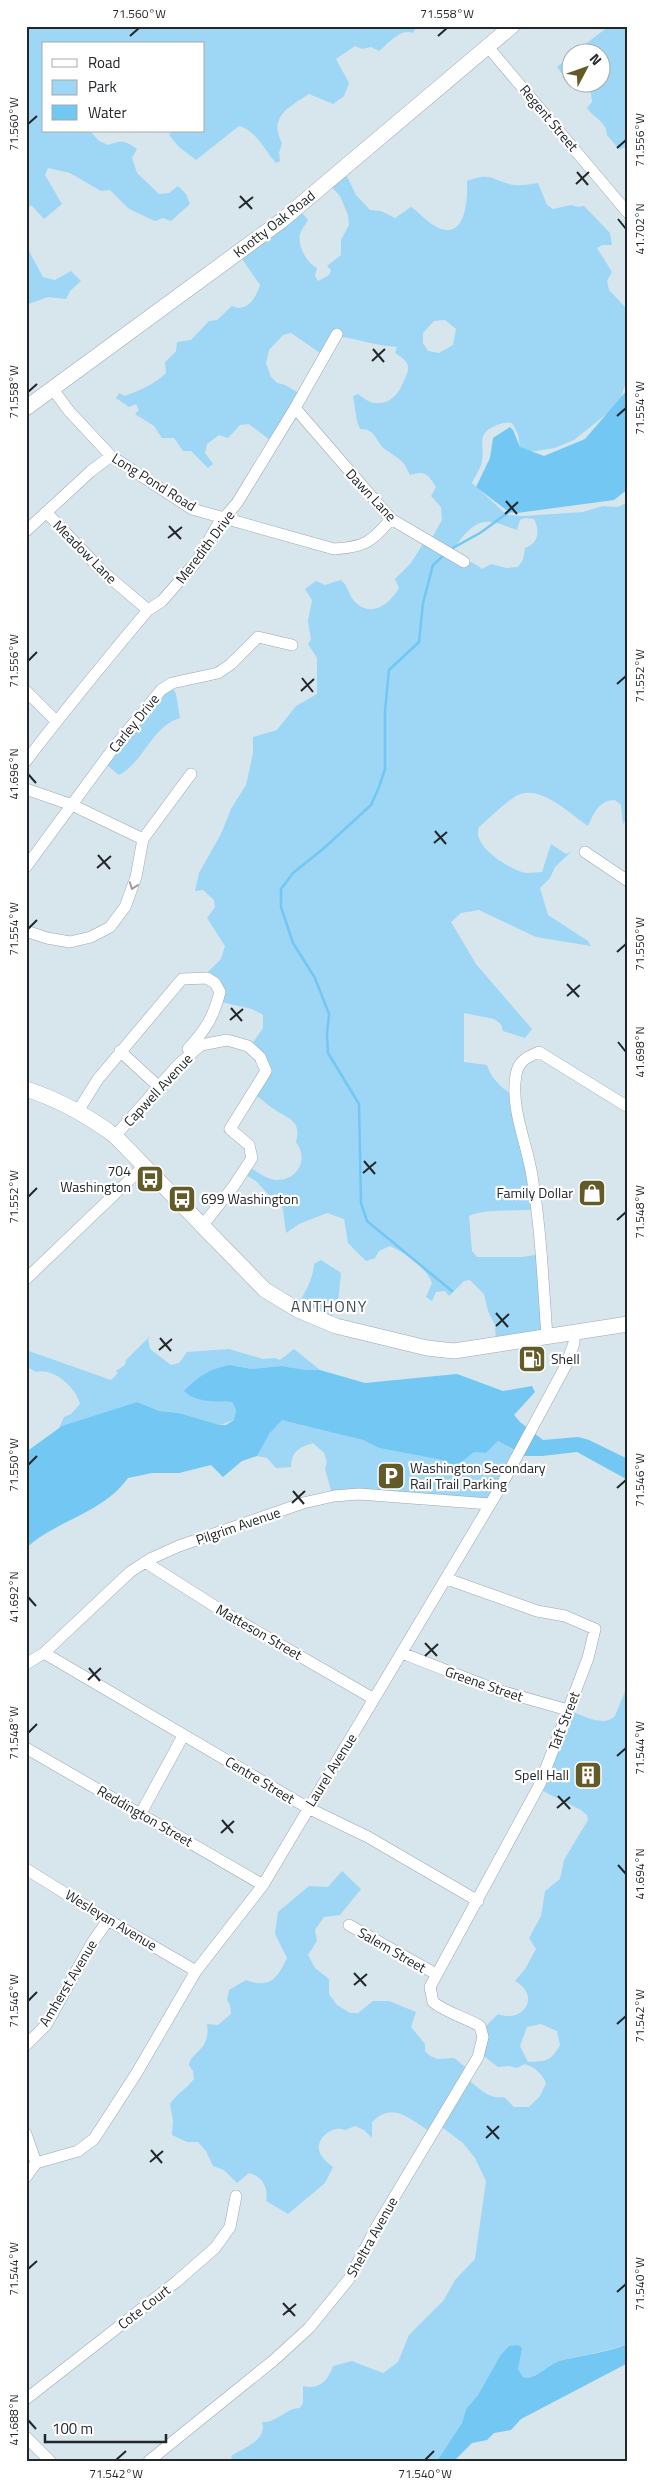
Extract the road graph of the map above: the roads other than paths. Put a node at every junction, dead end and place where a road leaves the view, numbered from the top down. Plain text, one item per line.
1 (512, 26) edge
2 (488, 47) junction
3 (628, 213) edge
4 (337, 334) dead end
5 (52, 388) junction
6 (26, 408) edge
7 (295, 408) junction
8 (111, 456) junction
9 (46, 512) junction
10 (223, 519) junction
11 (391, 520) junction
12 (26, 531) edge
13 (464, 562) dead end
14 (148, 610) junction
15 (292, 645) dead end
16 (26, 691) edge
17 (56, 721) junction
18 (26, 762) edge
19 (192, 774) dead end
20 (26, 789) edge
21 (72, 805) junction
22 (143, 839) junction
23 (585, 852) dead end
24 (26, 867) edge
25 (628, 881) edge
26 (26, 931) edge
27 (120, 1052) junction
28 (178, 1065) junction
29 (159, 1087) junction
30 (26, 1089) edge
31 (628, 1107) edge
32 (78, 1111) junction
33 (115, 1136) junction
34 (144, 1166) junction
35 (202, 1226) junction
36 (26, 1279) edge
37 (628, 1324) edge
38 (574, 1332) junction
39 (547, 1336) junction
40 (490, 1504) junction
41 (145, 1562) junction
42 (448, 1579) junction
43 (402, 1652) junction
44 (44, 1653) junction
45 (26, 1664) edge
46 (374, 1699) junction
47 (568, 1710) junction
48 (183, 1736) junction
49 (26, 1748) edge
50 (308, 1808) junction
51 (141, 1813) junction
52 (26, 1869) edge
53 (263, 1885) junction
54 (478, 1900) junction
55 (108, 1920) junction
56 (349, 1925) dead end
57 (196, 1971) junction
58 (436, 1974) junction
59 (483, 2038) joint
60 (26, 2045) edge
61 (26, 2134) edge
62 (36, 2163) junction
63 (26, 2177) edge
64 (236, 2196) dead end
65 (26, 2399) edge
66 (26, 2437) edge
67 (50, 2461) edge
68 (149, 2461) edge

1 - 2 main road, Knotty Oak Road
2 - 3 street, Regent Street
2 - 5 main road, Knotty Oak Road
4 - 7 street, Meredith Drive
5 - 6 main road, Knotty Oak Road
5 - 8 street, Long Pond Road
7 - 10 street, Meredith Drive
7 - 11 street, Dawn Lane
8 - 9 street
8 - 10 street, Long Pond Road
9 - 12 street
9 - 14 street, Meadow Lane
10 - 11 street, Long Pond Road
10 - 14 street, Meredith Drive
11 - 13 street, Dawn Lane
14 - 17 street, Meredith Drive
15 - 21 street, Carley Drive
16 - 17 street
17 - 18 street, Meredith Drive
19 - 22 street
20 - 21 street
21 - 22 street
21 - 24 street
22 -> 26 street
23 - 25 street
27 - 28 street
27 - 29 street
27 - 32 street
28 - 29 street, Capwell Avenue
28 - 35 street, Capwell Avenue
29 - 33 street, Capwell Avenue
30 - 32 main road
31 - 39 street
32 - 33 main road
33 - 34 main road
34 - 35 main road
34 - 36 street
35 - 39 main road
37 - 38 main road
38 - 39 main road
38 - 40 street, Laurel Avenue
40 - 41 street, Pilgrim Avenue
40 - 42 street, Laurel Avenue
41 - 44 street, Pilgrim Avenue
41 - 46 street, Matteson Street
42 - 43 street, Laurel Avenue
42 - 47 street, Taft Street
43 - 46 street, Laurel Avenue
43 - 47 street, Greene Street
44 - 45 street, Pilgrim Avenue
44 - 48 street, Centre Street
46 - 50 street, Laurel Avenue
47 - 54 street, Taft Street
48 - 50 street, Centre Street
48 - 51 street
49 - 51 street, Reddington Street
50 - 53 street, Laurel Avenue
50 - 54 street, Centre Street
51 - 53 street, Reddington Street
52 - 55 street, Wesleyan Avenue
53 - 57 street, Laurel Avenue
54 - 58 street, Taft Street
55 - 57 street, Wesleyan Avenue
55 - 60 street, Amherst Avenue
56 - 58 street, Salem Street
57 - 62 street, Laurel Avenue
58 - 59 street, Taft Street
59 - 68 street, Sheltra Avenue
61 - 62 street
62 - 63 street
64 - 65 street, Cote Court
66 - 67 street

